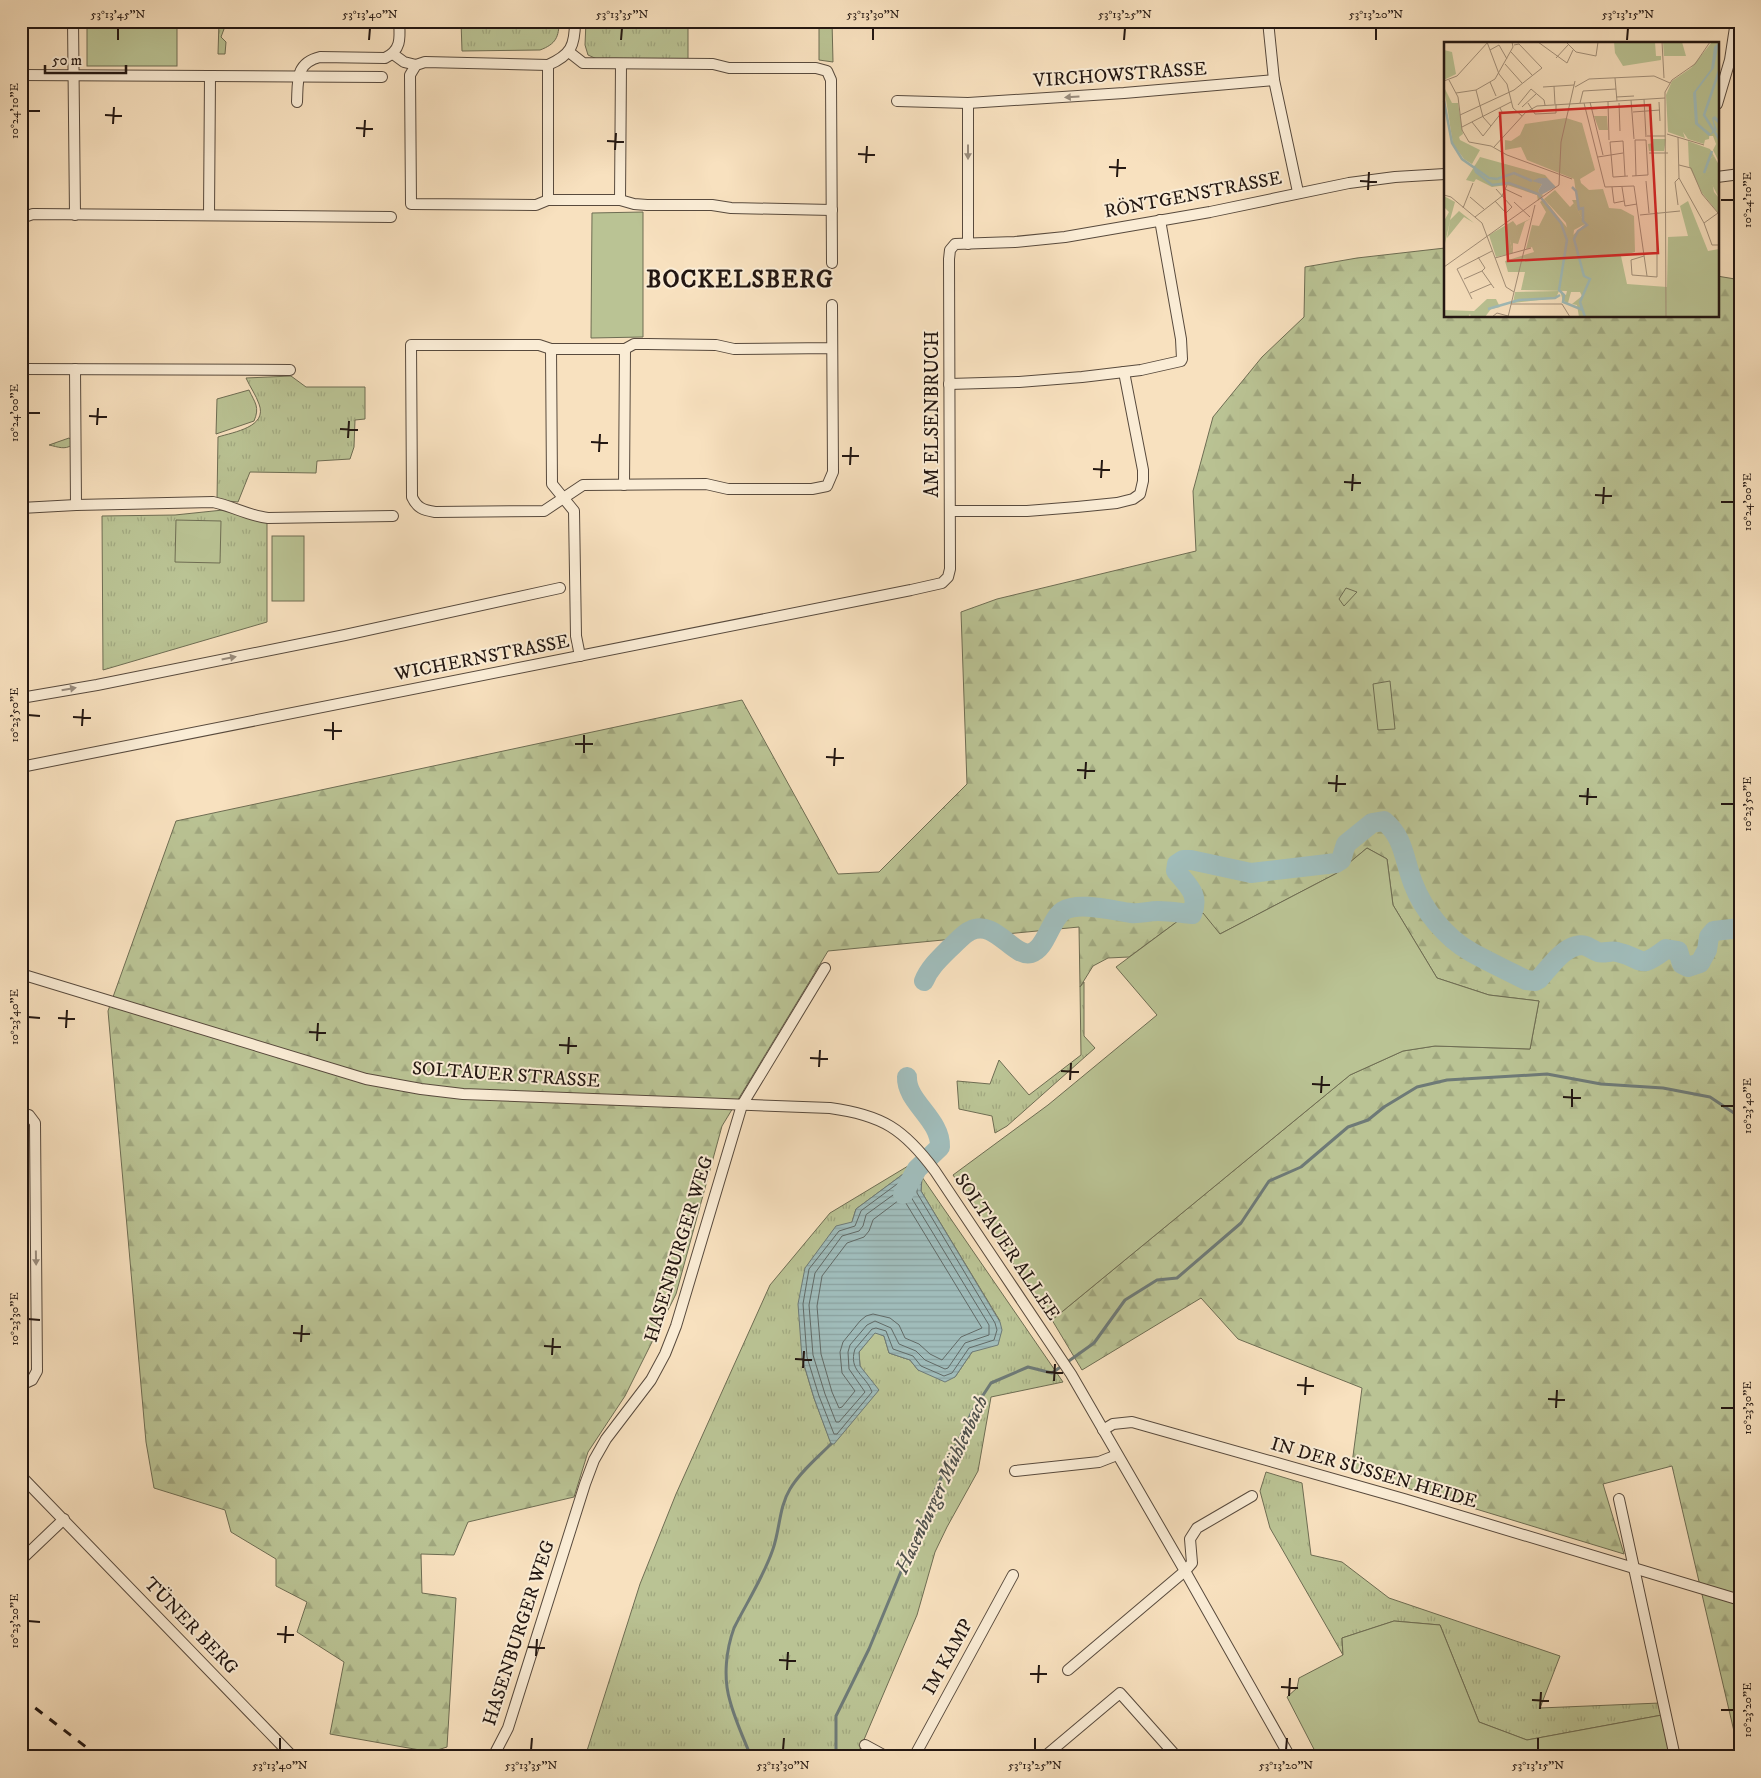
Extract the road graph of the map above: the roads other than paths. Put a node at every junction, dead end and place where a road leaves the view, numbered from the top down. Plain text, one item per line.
1 (73, 21) edge
2 (399, 21) edge
3 (575, 21) edge
4 (1268, 21) edge
5 (1736, 21) edge
6 (569, 52) junction
7 (393, 54) junction
8 (621, 64) junction
9 (416, 65) junction
10 (548, 65) junction
11 (21, 75) edge
12 (74, 76) junction
13 (210, 76) junction
14 (298, 76) junction
15 (382, 76) dead end
16 (1274, 80) junction
17 (897, 101) dead end
18 (1718, 101) edge
19 (296, 102) dead end
20 (968, 103) junction
21 (1444, 174) edge
22 (1740, 174) edge
23 (1718, 177) edge
24 (1298, 192) junction
25 (548, 200) junction
26 (620, 200) junction
27 (832, 210) junction
28 (75, 214) junction
29 (209, 216) junction
30 (390, 217) dead end
31 (21, 218) edge
32 (1160, 220) junction
33 (968, 244) junction
34 (950, 250) joint
35 (832, 263) dead end
36 (832, 305) dead end
37 (831, 348) junction
38 (551, 349) junction
39 (625, 349) junction
40 (21, 369) edge
41 (76, 369) junction
42 (290, 370) dead end
43 (1124, 372) junction
44 (949, 384) junction
45 (624, 484) junction
46 (563, 498) junction
47 (76, 505) junction
48 (21, 508) edge
49 (950, 511) junction
50 (393, 516) dead end
51 (948, 577) joint
52 (560, 588) dead end
53 (580, 656) junction
54 (21, 698) edge
55 (21, 767) edge
56 (825, 968) dead end
57 (21, 974) edge
58 (742, 1105) junction
59 (21, 1113) edge
60 (21, 1385) edge
61 (1103, 1430) junction
62 (1117, 1455) junction
63 (1015, 1471) dead end
64 (21, 1476) edge
65 (1252, 1496) dead end
66 (1619, 1499) dead end
67 (64, 1520) junction
68 (21, 1560) edge
69 (1634, 1569) junction
70 (1185, 1571) junction
71 (1013, 1574) dead end
72 (1740, 1600) edge
73 (1068, 1670) dead end
74 (865, 1745) dead end
75 (293, 1757) edge
76 (493, 1757) edge
77 (887, 1757) edge
78 (914, 1757) edge
79 (1044, 1757) edge
80 (1177, 1757) edge
81 (1290, 1757) edge
82 (1675, 1757) edge

1 - 12 street
2 - 7 street
3 - 6 street
4 - 16 street
5 - 18 street
6 - 8 street
6 - 10 street
7 - 9 street
7 - 14 street
8 - 26 street
8 - 27 street
9 - 10 street
9 - 25 street
10 - 25 street
11 - 12 street
12 - 13 street
12 - 28 street
13 - 14 street
13 - 29 street
14 - 15 street
14 - 19 street
16 -> 20 street, VIRCHOWSTRASSE
16 - 24 street
17 - 20 street, VIRCHOWSTRASSE
20 -> 33 street
21 - 24 street, RÖNTGENSTRASSE
22 - 23 street
24 - 32 street, RÖNTGENSTRASSE
25 - 26 street
26 - 27 street
27 - 35 street
28 - 29 street
28 - 31 street
29 - 30 street
32 - 33 street, RÖNTGENSTRASSE
32 - 43 street
33 - 34 street, RÖNTGENSTRASSE
34 - 44 street, AM ELSENBRUCH
36 - 37 street
37 - 39 street
37 - 45 street
38 - 39 street
38 - 46 street
38 - 46 street
39 - 45 street
40 - 41 street
41 - 42 street
41 - 47 street
43 - 44 street
43 - 49 street
44 - 49 street, AM ELSENBRUCH
45 - 46 street
46 - 53 street
47 - 48 street
47 - 50 street
49 - 51 street, AM ELSENBRUCH
51 - 53 street, WICHERNSTRASSE
54 -> 52 street
53 - 55 street, WICHERNSTRASSE
56 - 58 street, HASENBURGER WEG
57 - 58 street, SOLTAUER STRASSE
58 - 61 street, SOLTAUER ALLEE
58 - 76 street, HASENBURGER WEG
59 -> 60 street
61 - 62 street
61 - 69 street, IN DER SÜSSEN HEIDE
62 - 63 street
62 - 70 street
64 - 67 street, TÜNER BERG
65 - 70 street
66 - 69 street
67 - 68 street
67 - 75 street, TÜNER BERG
69 - 72 street, IN DER SÜSSEN HEIDE
69 - 82 street
70 - 73 street
70 - 81 street
71 - 78 street, IM KAMP
74 - 77 street
79 - 80 street

